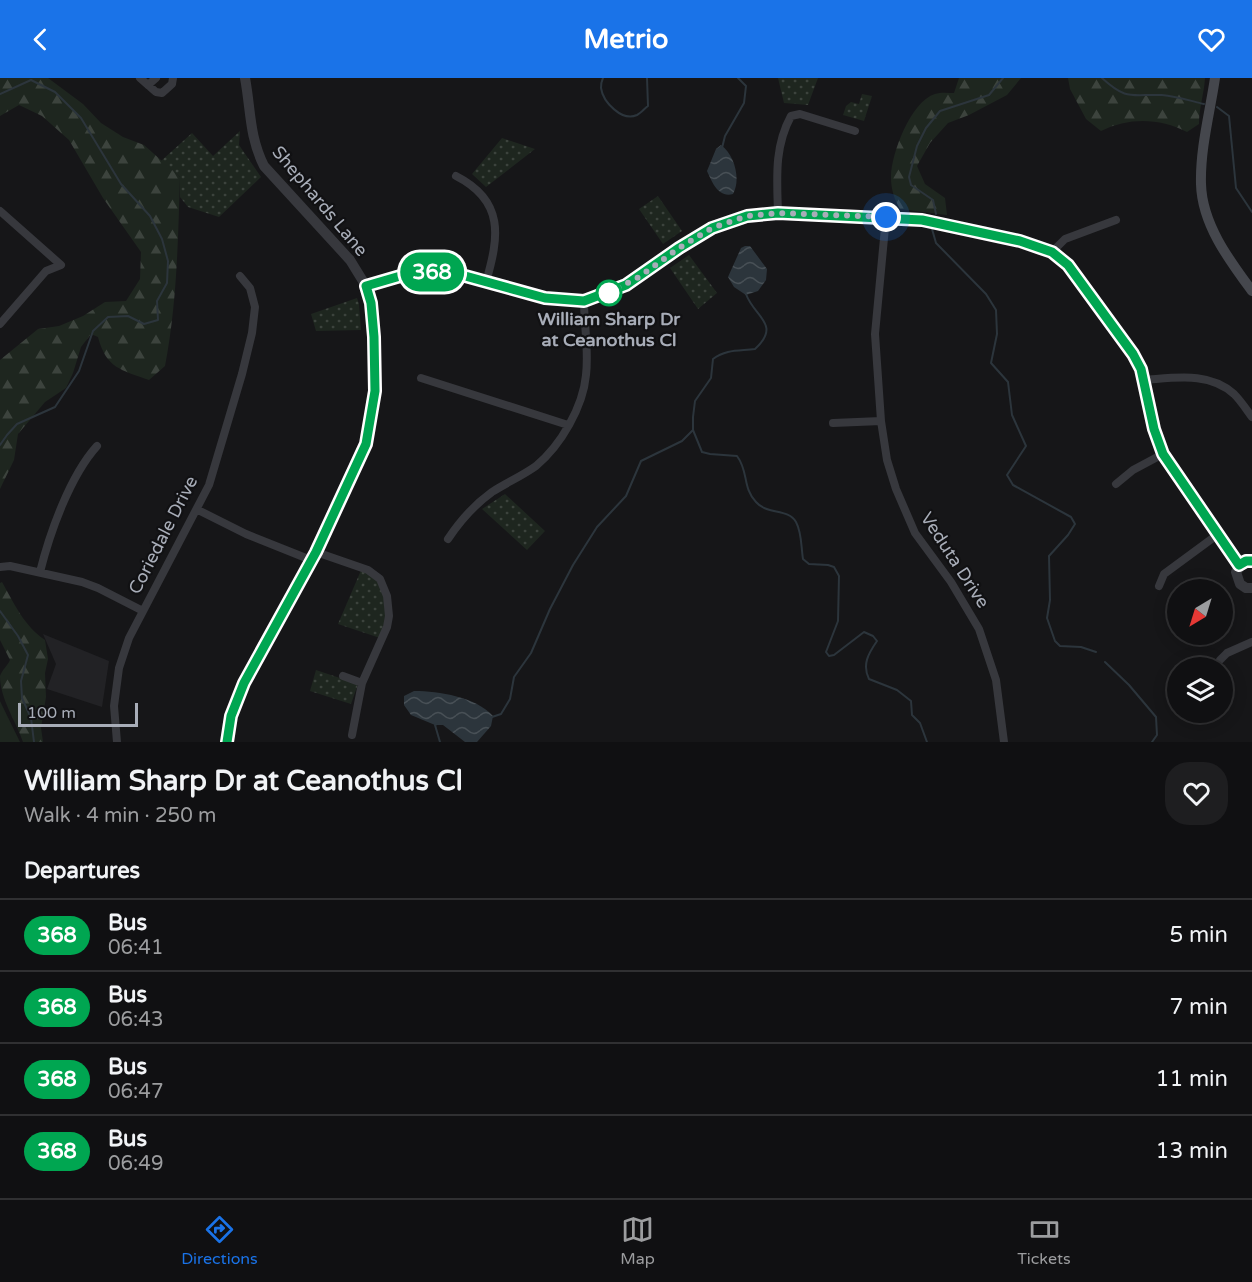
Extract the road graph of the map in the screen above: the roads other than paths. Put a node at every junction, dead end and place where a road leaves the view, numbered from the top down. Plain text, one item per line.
1 (140, 78) edge
2 (156, 78) edge
3 (173, 78) edge
4 (245, 78) edge
5 (1215, 78) edge
6 (148, 85) junction
7 (855, 131) dead end
8 (456, 176) dead end
9 (0, 211) edge
10 (778, 213) junction
11 (886, 217) junction
12 (1116, 220) dead end
13 (1052, 252) junction
14 (240, 276) dead end
15 (486, 282) junction
16 (366, 286) junction
17 (1252, 291) edge
18 (584, 301) junction
19 (0, 324) edge
20 (422, 378) dead end
21 (1143, 380) junction
22 (1252, 417) edge
23 (881, 421) junction
24 (833, 423) dead end
25 (568, 425) junction
26 (97, 446) dead end
27 (1163, 454) junction
28 (1116, 484) dead end
29 (198, 510) junction
30 (1217, 535) junction
31 (448, 539) dead end
32 (314, 556) junction
33 (1252, 561) edge
34 (1239, 565) junction
35 (0, 567) edge
36 (40, 572) junction
37 (1159, 586) dead end
38 (1252, 588) edge
39 (143, 611) junction
40 (1252, 642) edge
41 (1224, 657) edge
42 (343, 676) dead end
43 (362, 683) junction
44 (352, 735) dead end
45 (117, 742) edge
46 (227, 742) edge
47 (1004, 742) edge

1 - 6 street
2 - 6 street
3 - 6 street
4 - 16 street, Shephards Lane
5 - 17 main road
7 - 10 street
8 - 15 street
9 - 19 street
10 - 11 street
10 - 18 street
11 - 13 street
11 - 23 street, Veduta Drive
12 - 13 street
13 - 21 street
14 - 29 street, Coriedale Drive
15 - 16 street
15 - 18 street
16 - 32 street, Shephards Lane
18 - 25 street
20 - 25 street
21 - 22 street
21 - 27 street
23 - 24 street
23 - 47 street, Veduta Drive
25 - 31 street
26 - 36 street
27 - 28 street
27 - 30 street
29 - 32 street
29 - 39 street, Coriedale Drive
30 - 34 street
30 - 37 street
32 - 43 street
32 - 46 street, Shephards Lane
33 - 34 street
34 - 38 street
35 - 36 street
36 - 39 street
39 - 45 street, Coriedale Drive
40 - 41 street
42 - 43 street
43 - 44 street

